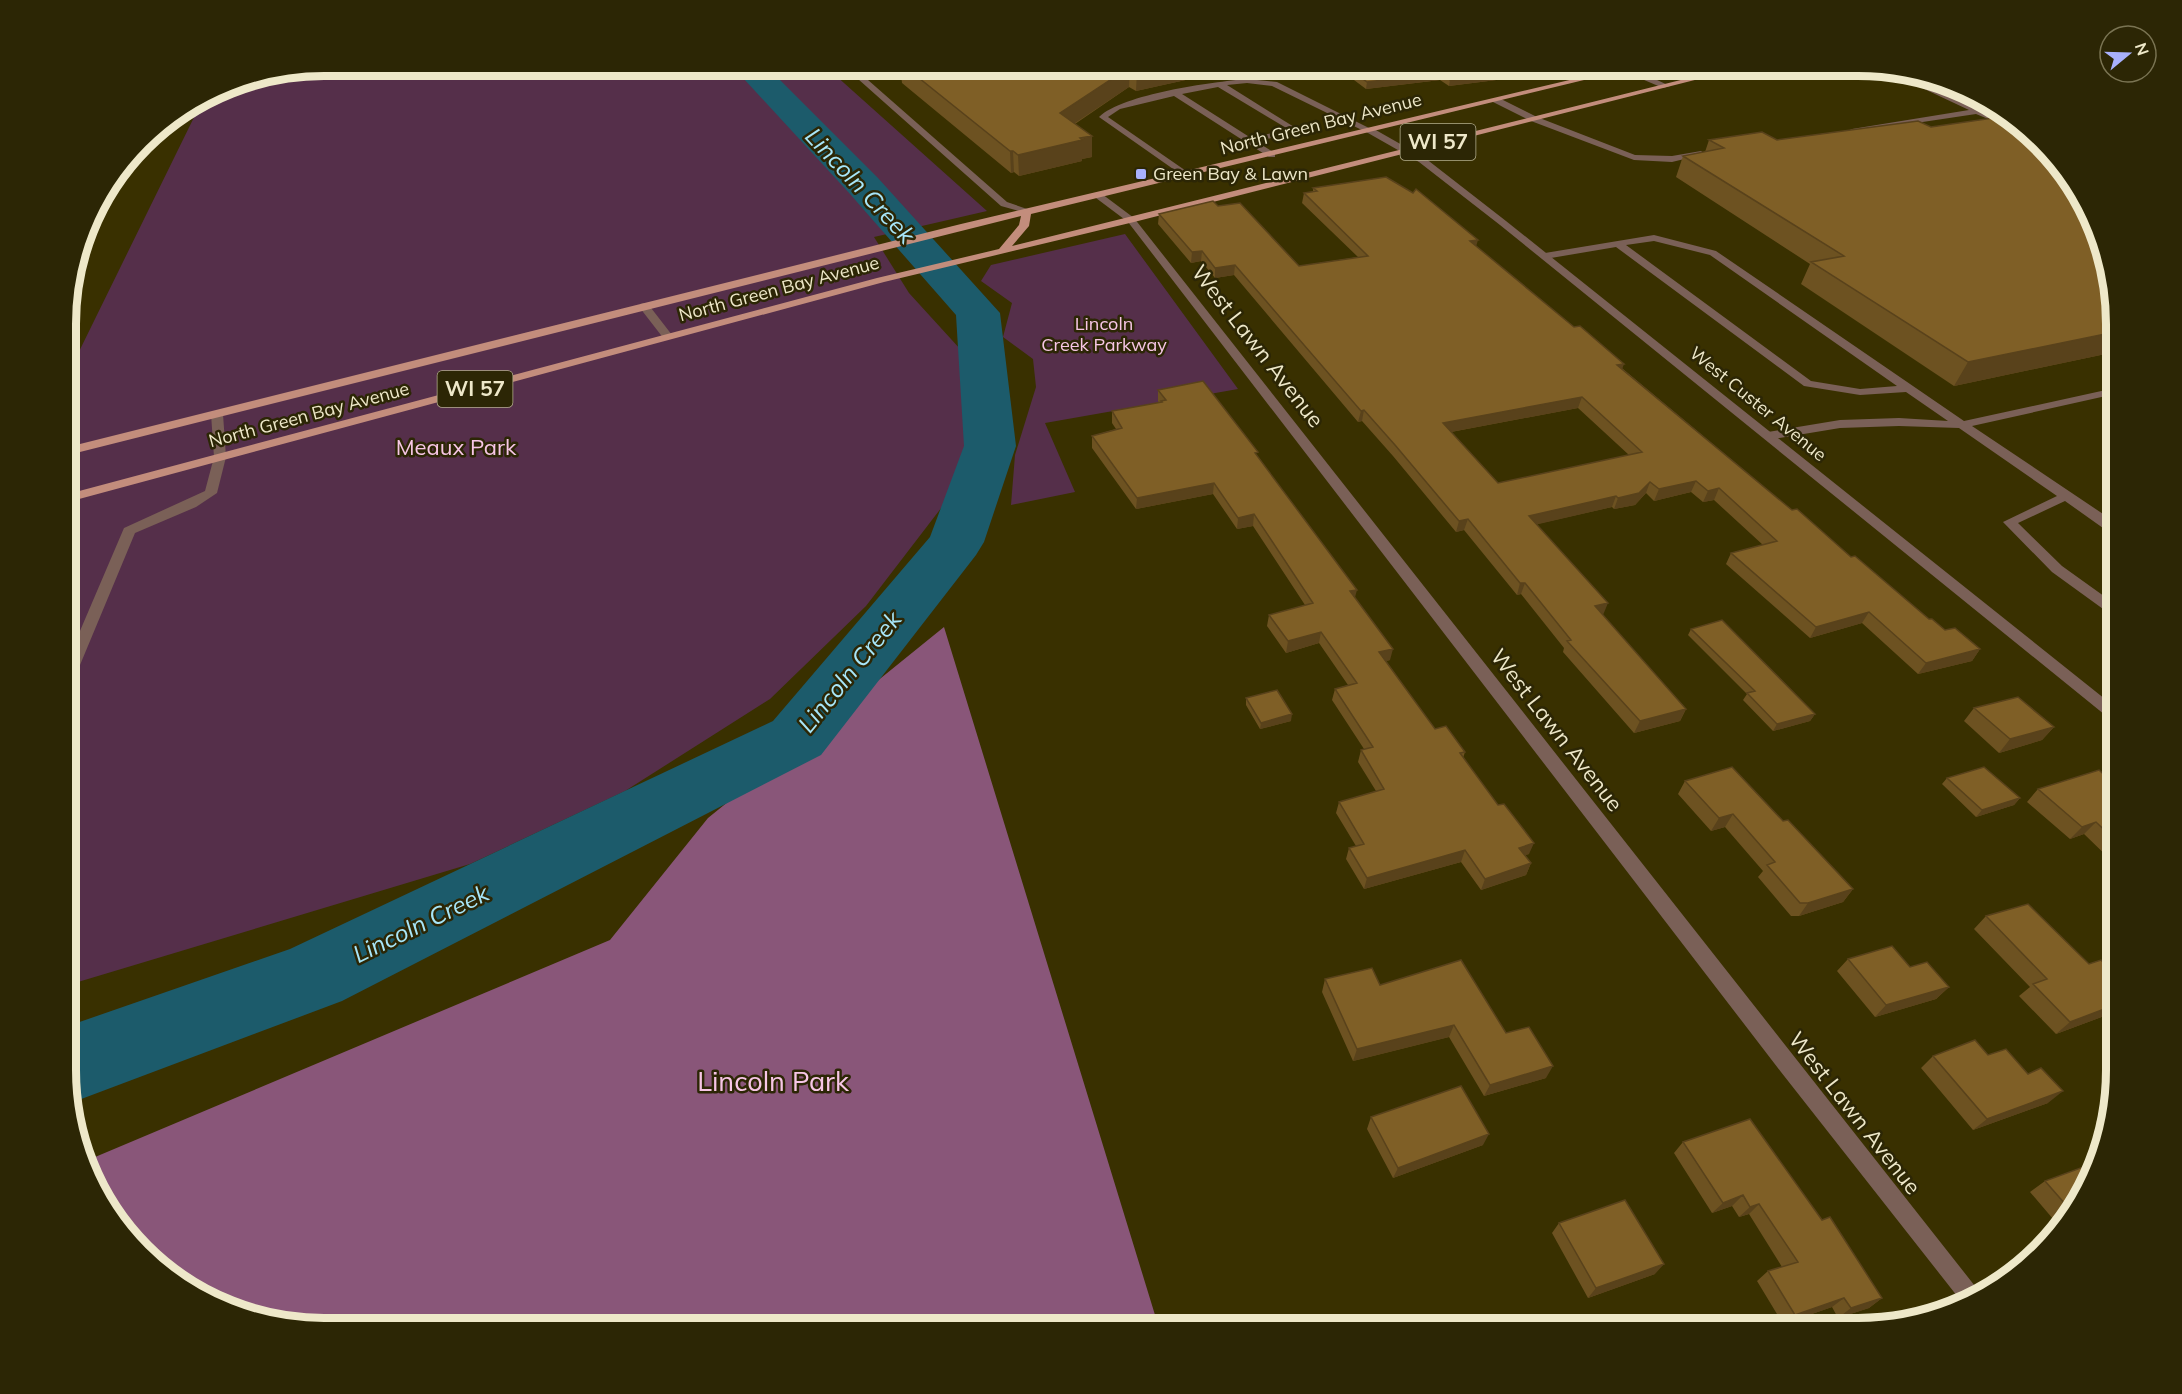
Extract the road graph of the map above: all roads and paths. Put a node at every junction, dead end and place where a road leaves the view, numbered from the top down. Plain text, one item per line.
1 (879, 76) edge
2 (1597, 76) edge
3 (1642, 76) edge
4 (1706, 76) edge
5 (1219, 84) junction
6 (1920, 85) edge
7 (1666, 86) junction
8 (1928, 88) junction
9 (1932, 88) edge
10 (1175, 93) junction
11 (1496, 100) junction
12 (1977, 111) junction
13 (1534, 119) junction
14 (1999, 121) edge
15 (1371, 131) junction
16 (1846, 132) edge
17 (1250, 141) junction
18 (1406, 150) junction
19 (1708, 153) edge
20 (1272, 155) junction
21 (1186, 175) junction
22 (1099, 196) junction
23 (1027, 213) junction
24 (1131, 220) junction
25 (1618, 244) junction
26 (1003, 250) junction
27 (1545, 256) junction
28 (644, 306) junction
29 (668, 337) junction
30 (1909, 388) junction
31 (2106, 393) edge
32 (217, 414) junction
33 (1962, 425) junction
34 (1768, 436) junction
35 (76, 449) edge
36 (220, 457) junction
37 (76, 496) edge
38 (2066, 496) junction
39 (2106, 522) edge
40 (2106, 604) edge
41 (76, 658) edge
42 (2106, 708) edge
43 (1967, 1292) edge

1 - 23 street
2 - 11 main road, North Green Bay Avenue / WI 57
3 - 7 street
4 - 7 main road, North Green Bay Avenue / WI 57
5 - 10 street, West Custer Avenue
5 - 15 street, West Custer Avenue
5 - 17 street
6 - 8 street
7 - 13 main road, North Green Bay Avenue / WI 57
8 - 9 street
8 - 12 street
10 - 17 street
10 - 21 street, West Custer Avenue
11 - 13 street
11 - 15 main road, North Green Bay Avenue / WI 57
12 - 14 street
12 - 16 street
13 - 18 main road, North Green Bay Avenue / WI 57
13 - 19 street
15 - 18 street, West Custer Avenue
15 - 20 main road, North Green Bay Avenue / WI 57
17 - 20 street
18 - 24 main road, North Green Bay Avenue / WI 57
18 - 27 street, West Custer Avenue
20 - 21 main road, North Green Bay Avenue / WI 57
21 - 22 main road, North Green Bay Avenue / WI 57
22 - 23 main road, North Green Bay Avenue / WI 57
22 - 24 street, West Lawn Avenue
23 - 26 main road
23 - 28 main road, North Green Bay Avenue / WI 57
24 - 26 main road, North Green Bay Avenue / WI 57
24 - 43 street, West Lawn Avenue
25 - 27 street
25 - 30 street
25 - 30 street
26 - 29 main road, North Green Bay Avenue / WI 57
27 - 34 street, West Custer Avenue
28 - 29 street
28 - 32 main road, North Green Bay Avenue / WI 57
29 - 36 main road, North Green Bay Avenue / WI 57
30 - 33 street
31 - 33 street
32 - 35 main road, North Green Bay Avenue / WI 57
32 - 36 street
33 - 34 street
33 - 38 street
34 - 42 street, West Custer Avenue
36 - 37 main road, North Green Bay Avenue / WI 57
36 - 41 street
38 - 39 street
38 - 40 street

